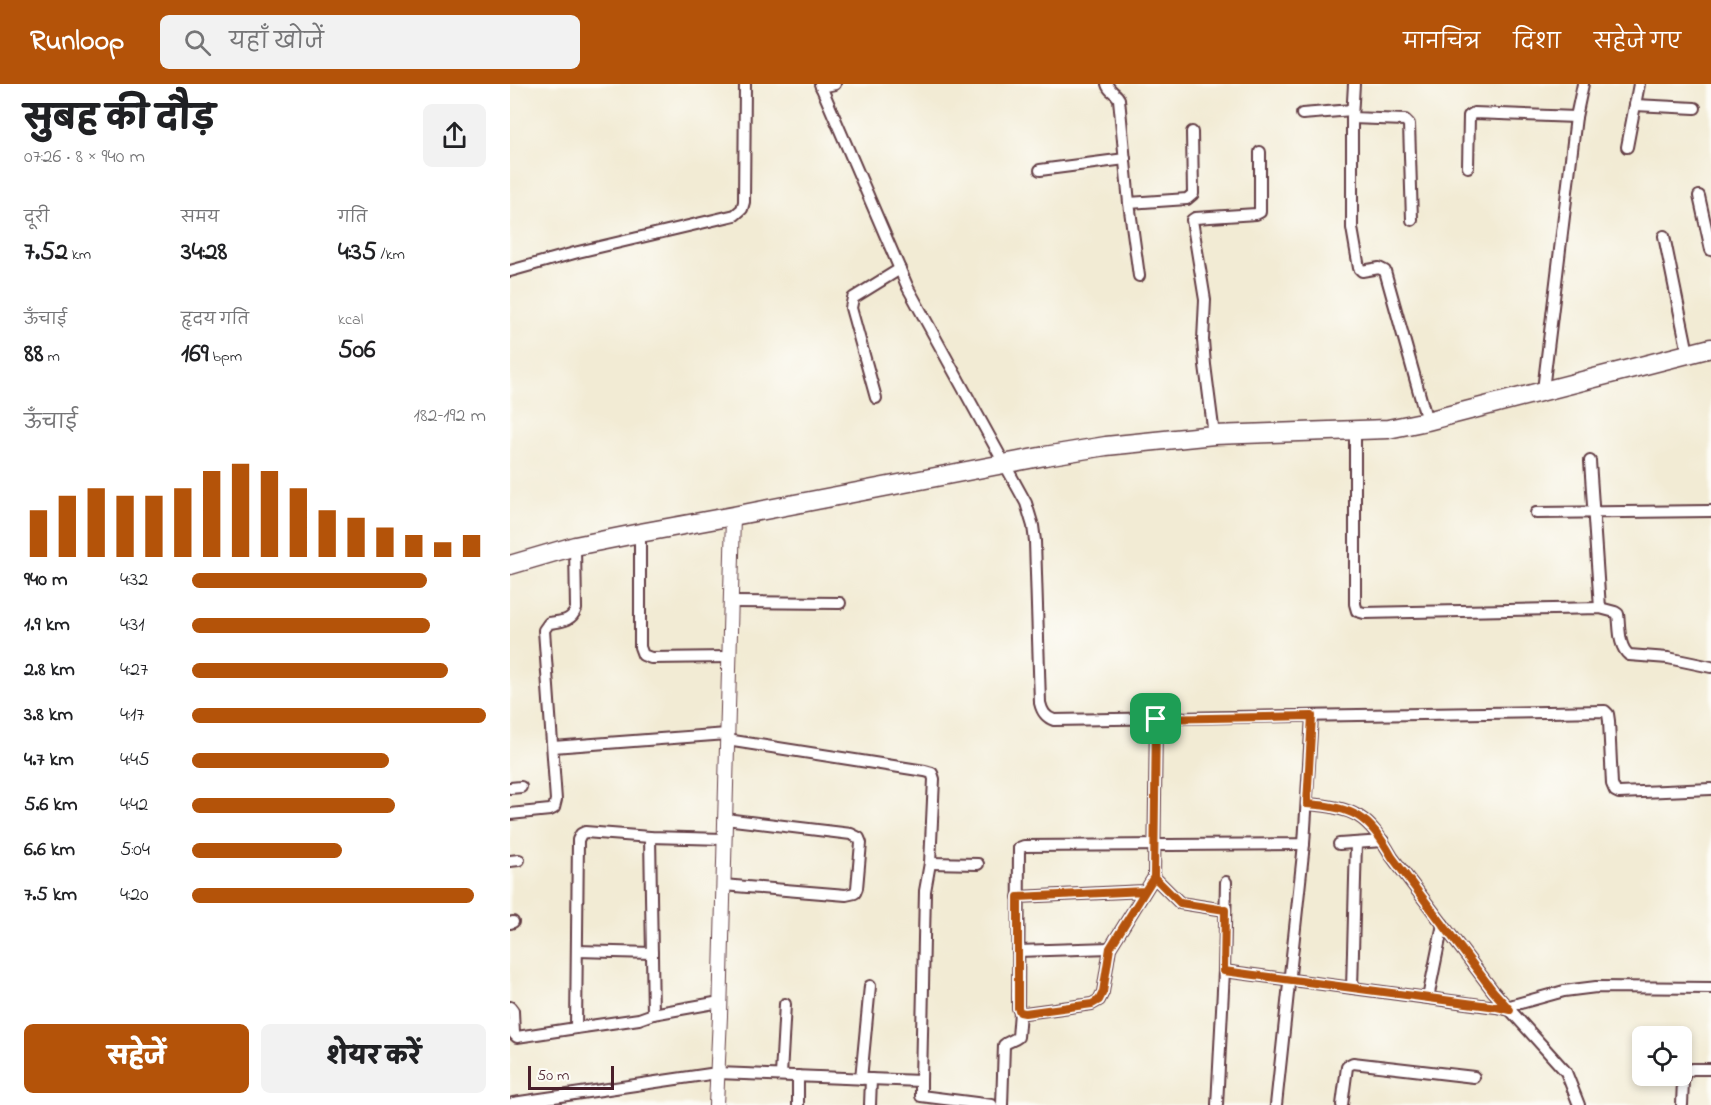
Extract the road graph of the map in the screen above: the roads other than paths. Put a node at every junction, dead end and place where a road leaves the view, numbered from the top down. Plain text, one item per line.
1 (745, 84) edge
2 (835, 84) edge
3 (1107, 84) edge
4 (1354, 84) edge
5 (1583, 84) edge
6 (1640, 84) edge
7 (820, 86) edge
8 (1635, 105) junction
9 (1695, 108) dead end
10 (1302, 114) dead end
11 (1352, 114) junction
12 (1576, 117) junction
13 (1192, 132) dead end
14 (1627, 147) dead end
15 (1260, 152) dead end
16 (1125, 159) junction
17 (1468, 167) dead end
18 (1040, 170) dead end
19 (1699, 196) dead end
20 (1129, 202) junction
21 (1412, 220) dead end
22 (1664, 236) dead end
23 (1711, 250) edge
24 (900, 269) junction
25 (510, 270) edge
26 (1139, 276) dead end
27 (1711, 348) edge
28 (1688, 353) junction
29 (1544, 390) junction
30 (876, 398) dead end
31 (1427, 421) junction
32 (1355, 431) junction
33 (1214, 435) junction
34 (1590, 461) dead end
35 (1003, 464) junction
36 (1711, 512) edge
37 (1536, 513) dead end
38 (1593, 513) junction
39 (733, 516) junction
40 (640, 533) junction
41 (575, 546) junction
42 (510, 565) edge
43 (731, 602) junction
44 (840, 603) dead end
45 (1600, 608) junction
46 (730, 657) junction
47 (1711, 667) edge
48 (1312, 716) junction
49 (1156, 719) junction
50 (727, 737) junction
51 (553, 747) junction
52 (1711, 789) edge
53 (1307, 804) junction
54 (510, 814) edge
55 (725, 819) junction
56 (650, 837) junction
57 (724, 839) junction
58 (1383, 841) junction
59 (1356, 843) junction
60 (1304, 844) junction
61 (1340, 844) dead end
62 (1154, 846) junction
63 (930, 863) junction
64 (978, 864) dead end
65 (1154, 877) junction
66 (1226, 882) dead end
67 (723, 885) junction
68 (1145, 891) junction
69 (1018, 897) junction
70 (1225, 910) junction
71 (1443, 924) junction
72 (1110, 948) junction
73 (577, 951) junction
74 (1018, 951) junction
75 (652, 953) junction
76 (1224, 971) junction
77 (1289, 981) junction
78 (870, 986) dead end
79 (1352, 988) junction
80 (1711, 988) edge
81 (1428, 998) junction
82 (720, 1002) junction
83 (785, 1004) dead end
84 (510, 1007) edge
85 (1508, 1009) junction
86 (1020, 1012) junction
87 (653, 1014) junction
88 (576, 1028) junction
89 (1711, 1069) edge
90 (717, 1073) junction
91 (781, 1075) junction
92 (798, 1076) junction
93 (1474, 1077) dead end
94 (866, 1079) junction
95 (921, 1081) junction
96 (921, 1101) edge
97 (510, 1105) edge
98 (716, 1105) edge
99 (798, 1105) edge
100 (870, 1105) edge
101 (992, 1105) edge
102 (1002, 1105) edge
103 (1217, 1105) edge
104 (1276, 1105) edge
105 (1342, 1105) edge
106 (1580, 1105) edge
107 (1682, 1105) edge

1 - 25 street
2 - 7 street
3 - 16 street
4 - 11 street
5 - 12 street
6 - 8 street
7 - 24 street
8 - 9 street
8 - 14 street
10 - 11 street
11 - 21 street
11 - 31 street
12 - 17 street
12 - 29 street
13 - 20 street
15 - 33 street
16 - 18 street
16 - 20 street
19 - 23 street
20 - 26 street
22 - 28 street
24 - 30 street
24 - 35 street
27 - 28 highway
28 - 29 highway
29 - 31 highway
31 - 32 highway
32 - 33 highway
32 - 45 street
33 - 35 highway
34 - 38 street
35 - 39 highway
35 - 49 street
36 - 38 street
37 - 38 street
38 - 45 street
39 - 40 highway
39 - 43 street
40 - 41 highway
40 - 46 street
41 - 42 highway
41 - 51 street
43 - 44 street
43 - 46 street
45 - 47 street
46 - 50 street
48 - 49 street
48 - 52 street
48 - 53 street
49 - 62 street
50 - 51 street
50 - 55 street
50 - 63 street
51 - 54 street
53 - 58 street
53 - 60 street
55 - 57 street
55 - 67 street
56 - 57 street
56 - 73 street
56 - 75 street
57 - 67 street
58 - 59 street
58 - 71 street
59 - 61 street
59 - 79 street
60 - 62 street
60 - 77 street
62 - 65 street
62 - 69 street
63 - 64 street
63 - 95 street
65 - 68 street
65 - 70 street
66 - 70 street
67 - 82 street
68 - 69 street
68 - 72 street
69 - 74 street
70 - 76 street
71 - 81 street
71 - 85 street
72 - 74 street
72 - 86 street
73 - 75 street
73 - 88 street
74 - 86 street
75 - 87 street
76 - 77 street
76 - 103 street
77 - 79 street
77 - 104 street
78 - 94 street
79 - 81 street
80 - 85 street
81 - 85 street
82 - 87 street
82 - 90 street
83 - 91 street
84 - 88 street
85 - 106 street
86 - 102 street
87 - 88 street
89 - 107 street
90 - 91 street
90 - 97 street
90 - 98 street
91 - 92 street
92 - 94 street
92 - 99 street
93 - 105 street
94 - 95 street
94 - 100 street
95 - 96 street
96 - 101 street

